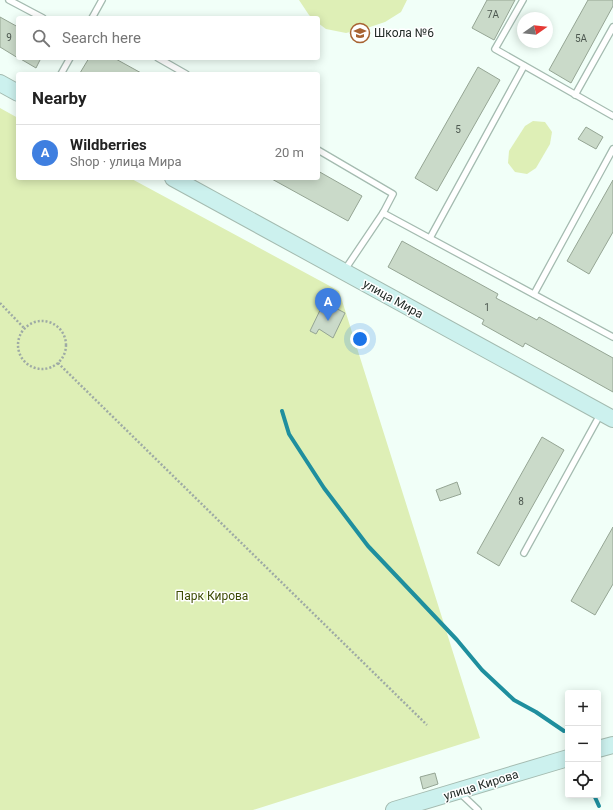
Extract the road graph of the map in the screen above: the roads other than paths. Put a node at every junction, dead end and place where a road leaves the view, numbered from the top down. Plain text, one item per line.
1 (9, 0) edge
2 (102, 0) edge
3 (523, 0) edge
4 (39, 16) edge
5 (93, 16) edge
6 (613, 26) edge
7 (69, 60) edge
8 (162, 60) edge
9 (524, 66) junction
10 (62, 72) edge
11 (182, 72) edge
12 (0, 83) edge
13 (16, 92) edge
14 (575, 95) junction
15 (613, 116) edge
16 (613, 149) edge
17 (320, 151) edge
18 (177, 180) edge
19 (383, 213) junction
20 (430, 238) junction
21 (344, 272) junction
22 (534, 294) junction
23 (613, 337) edge
24 (607, 416) edge
25 (524, 554) dead end
26 (613, 745) edge
27 (601, 748) edge
28 (565, 759) edge
29 (458, 792) junction
30 (394, 810) edge
31 (478, 810) edge

1 - 4 lane
2 - 5 lane
3 - 9 lane
6 - 14 lane
7 - 10 lane
8 - 11 lane
9 - 14 lane
9 - 20 lane
12 - 13 street
14 - 15 lane
16 - 22 lane
17 - 19 lane
18 - 21 street, улица Мира
19 - 20 lane
19 - 21 lane
20 - 22 lane
21 - 24 street, улица Мира
22 - 23 lane
24 - 25 lane
26 - 27 street
28 - 29 street, улица Кирова
29 - 30 street, улица Кирова
29 - 31 lane

